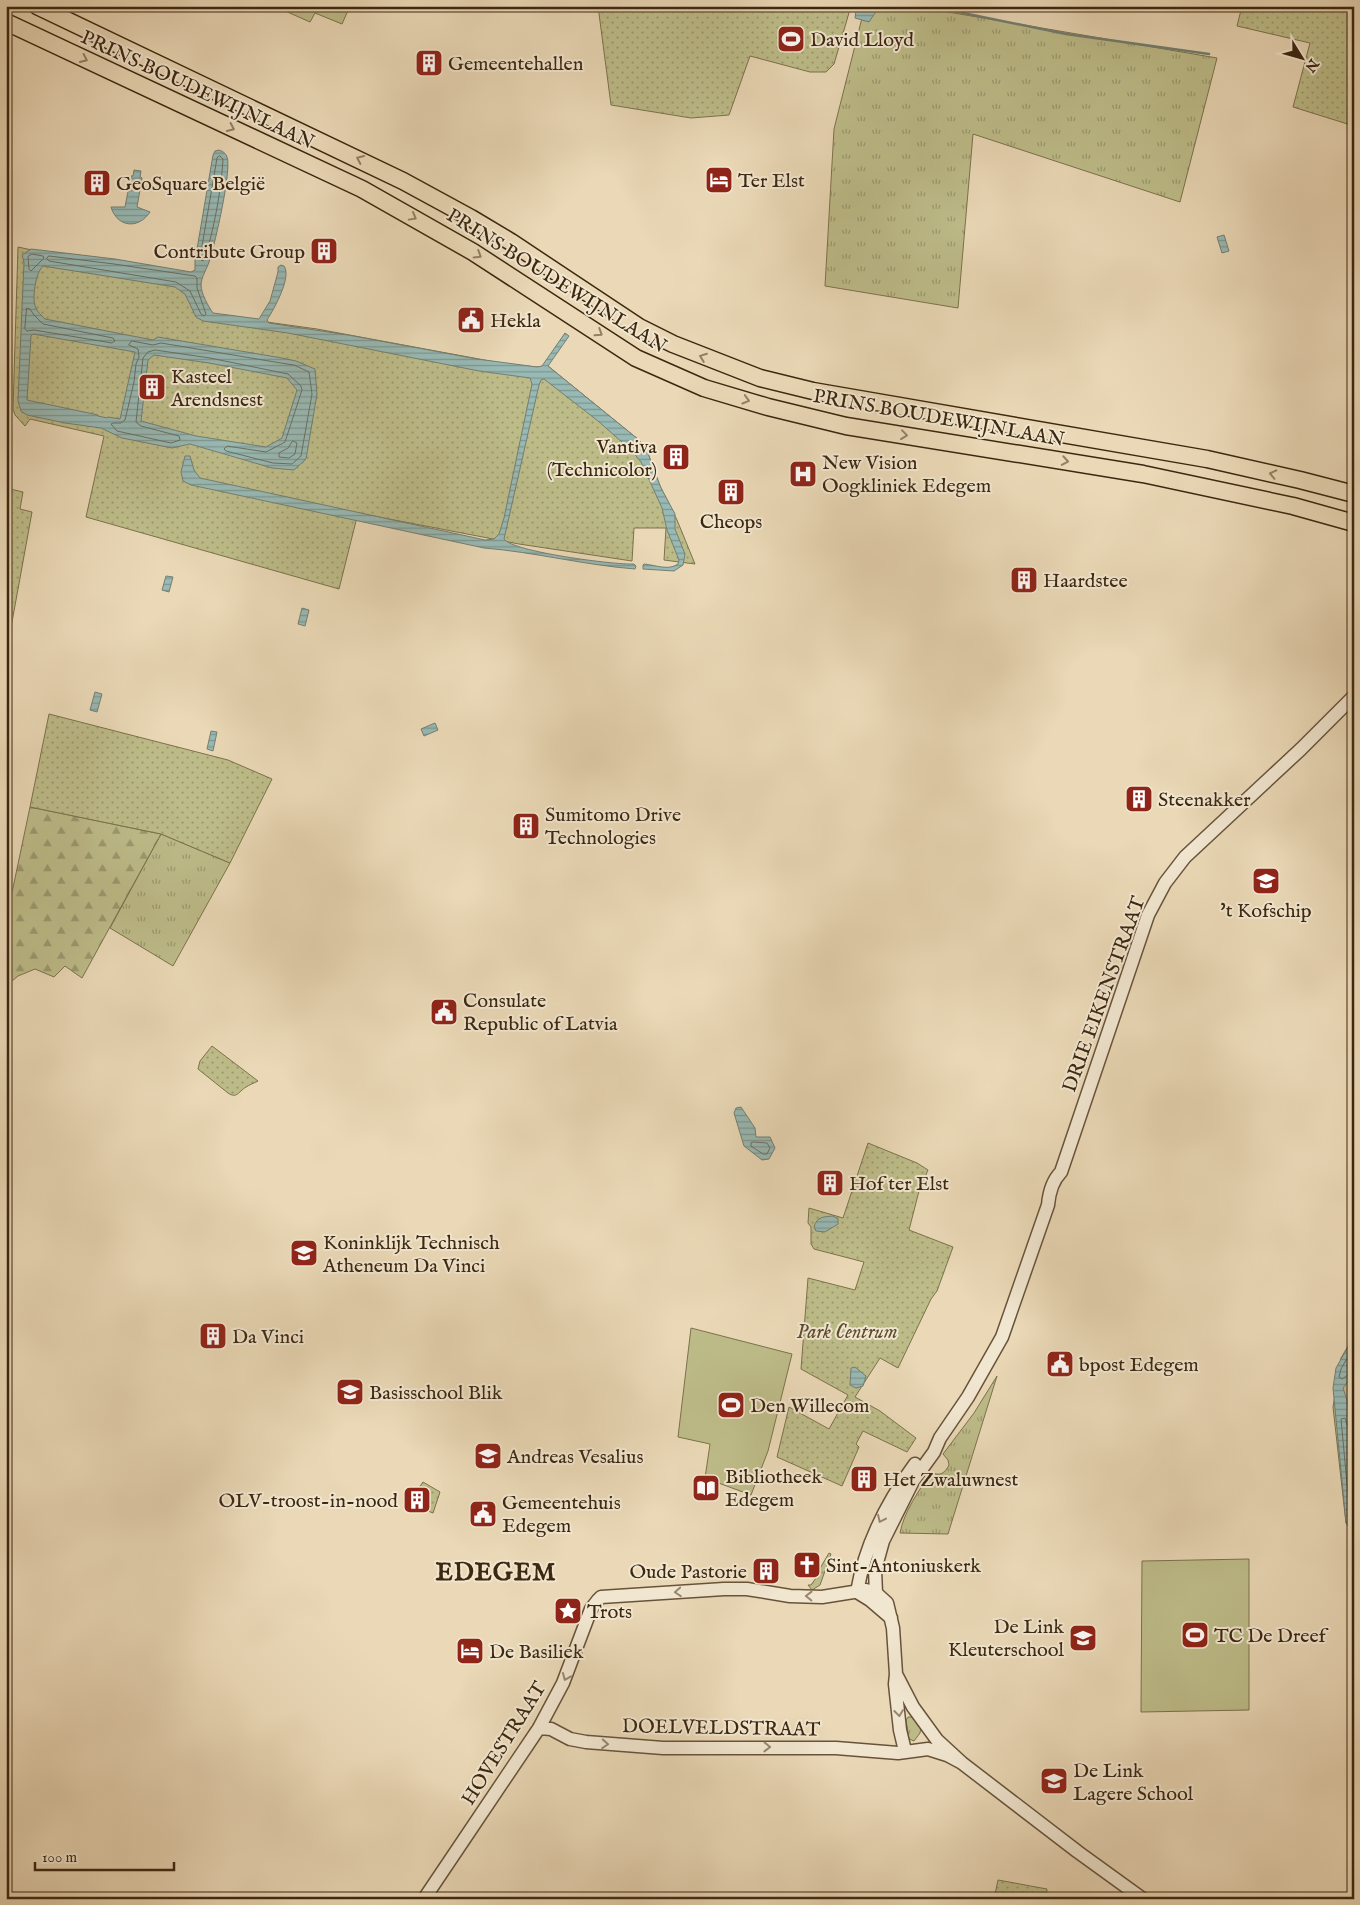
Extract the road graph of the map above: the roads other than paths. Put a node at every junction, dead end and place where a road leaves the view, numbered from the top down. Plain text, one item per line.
1 (37, 6) edge
2 (6, 22) edge
3 (1300, 480) junction
4 (1354, 494) edge
5 (1293, 506) junction
6 (1354, 523) edge
7 (1354, 696) edge
8 (940, 1438) junction
9 (857, 1592) junction
10 (873, 1596) junction
11 (896, 1674) junction
12 (539, 1728) junction
13 (927, 1729) junction
14 (905, 1751) junction
15 (962, 1763) junction
16 (424, 1899) edge
17 (1143, 1899) edge

3 -> 1 main road, PRINS BOUDEWIJNLAAN
2 -> 5 main road, PRINS BOUDEWIJNLAAN
3 - 4 main road, PRINS BOUDEWIJNLAAN
3 - 5 main road
5 - 6 main road, PRINS BOUDEWIJNLAAN
7 - 8 street, DRIE EIKENSTRAAT
8 -> 9 street, DRIE EIKENSTRAAT
8 - 10 street, DRIE EIKENSTRAAT
9 - 10 street
9 -> 12 street, HOVESTRAAT
10 - 11 street
11 - 13 street
11 -> 14 street
12 -> 14 street, DOELVELDSTRAAT
12 - 16 street, HOVESTRAAT
13 - 14 street
13 - 15 street
14 - 15 street, DOELVELDSTRAAT
15 - 17 street

